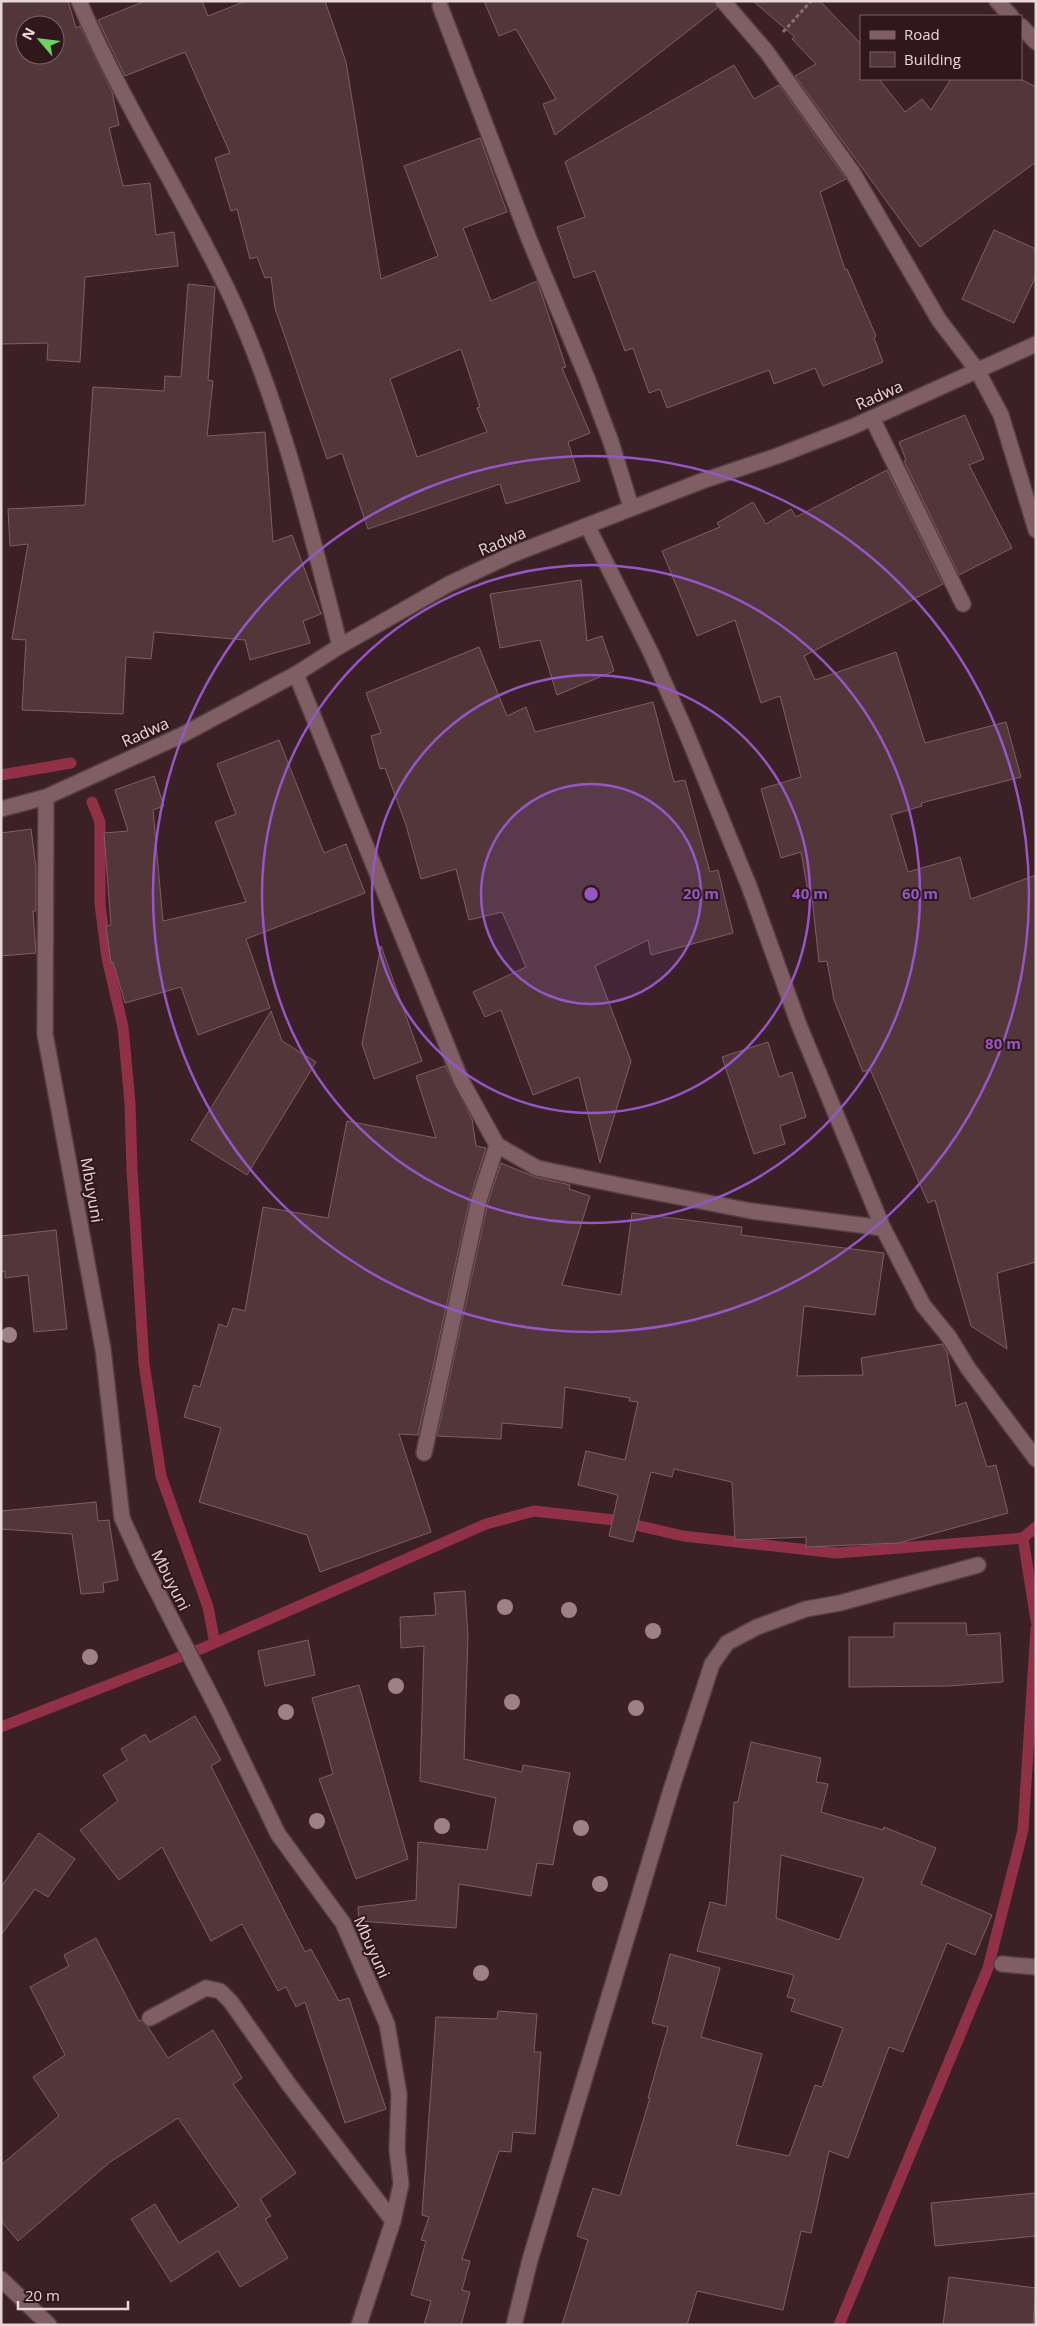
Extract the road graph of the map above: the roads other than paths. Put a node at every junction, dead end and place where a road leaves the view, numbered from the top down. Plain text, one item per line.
1 (79, 1) edge
2 (723, 1) edge
3 (997, 1) edge
4 (440, 6) dead end
5 (1010, 15) edge
6 (1022, 27) edge
7 (1036, 42) edge
8 (1036, 344) edge
9 (978, 370) junction
10 (872, 418) junction
11 (631, 507) junction
12 (588, 527) junction
13 (1036, 530) edge
14 (963, 604) dead end
15 (340, 646) junction
16 (296, 674) junction
17 (46, 797) junction
18 (1, 809) edge
19 (497, 1144) junction
20 (883, 1228) junction
21 (424, 1453) dead end
22 (1036, 1458) edge
23 (978, 1565) dead end
24 (1002, 1964) dead end
25 (1036, 1968) edge
26 (150, 2018) dead end
27 (393, 2221) junction
28 (1, 2279) edge
29 (50, 2325) edge
30 (359, 2325) edge
31 (514, 2325) edge

1 - 15 street
2 - 9 street
3 - 5 street
4 - 11 street
6 - 7 street
8 - 9 street, Radwa
9 - 10 street, Radwa
9 - 13 street
10 - 11 street, Radwa
10 - 14 street
11 - 12 street, Radwa
12 - 15 street, Radwa
12 - 20 street
15 - 16 street, Radwa
16 - 17 street, Radwa
16 - 19 street
17 - 18 street, Radwa
17 - 27 street, Mbuyuni
19 - 20 street
19 - 21 street
20 - 22 street
23 - 31 street
24 - 25 street
26 - 27 street
27 - 30 street, Mbuyuni
28 - 29 street

